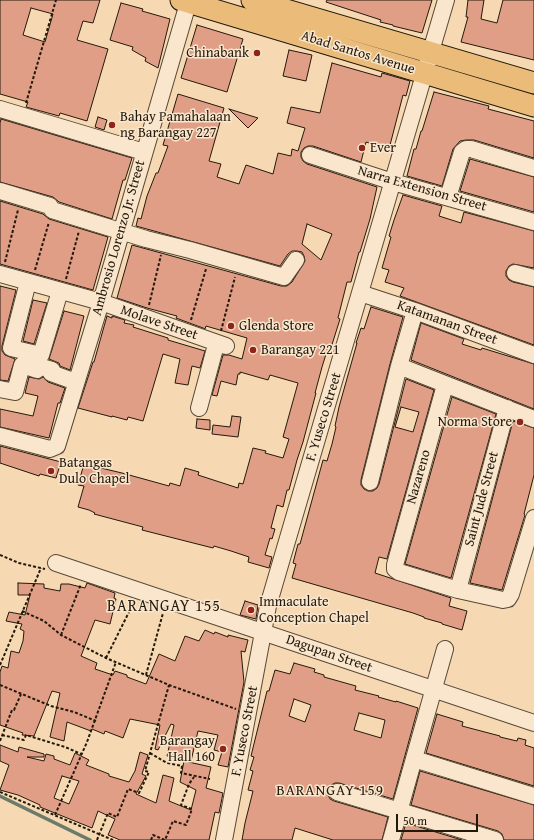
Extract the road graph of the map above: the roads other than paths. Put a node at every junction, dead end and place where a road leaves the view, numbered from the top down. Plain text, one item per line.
1 (252, 0) edge
2 (446, 0) edge
3 (186, 1) edge
4 (431, 53) junction
5 (425, 73) junction
6 (534, 83) edge
7 (534, 106) edge
8 (0, 109) edge
9 (144, 152) junction
10 (310, 154) dead end
11 (534, 168) edge
12 (393, 182) junction
13 (0, 192) edge
14 (448, 197) junction
15 (534, 222) edge
16 (122, 231) junction
17 (296, 260) dead end
18 (515, 273) dead end
19 (1, 276) edge
20 (534, 278) edge
21 (30, 282) junction
22 (61, 291) junction
23 (360, 293) junction
24 (101, 302) junction
25 (415, 311) junction
26 (534, 355) edge
27 (399, 366) junction
28 (76, 382) junction
29 (446, 385) junction
30 (0, 388) edge
31 (199, 408) dead end
32 (507, 408) junction
33 (534, 419) edge
34 (0, 436) edge
35 (370, 482) dead end
36 (534, 518) edge
37 (57, 563) road end
38 (458, 590) junction
39 (263, 632) junction
40 (445, 649) dead end
41 (434, 689) junction
42 (534, 723) edge
43 (414, 759) junction
44 (337, 792) dead end
45 (534, 796) edge
46 (399, 811) junction
47 (224, 840) edge
48 (391, 840) edge
49 (495, 840) edge

1 - 4 main road, Abad Santos Avenue
2 - 4 street, F. Yuseco Street
3 - 5 main road, Abad Santos Avenue
3 - 9 street, Ambrosio Lorenzo Jr. Street
4 - 5 street, F. Yuseco Street
4 - 6 main road, Abad Santos Avenue
5 - 7 main road, Abad Santos Avenue
5 - 12 street, F. Yuseco Street
8 - 9 street
9 - 16 street, Ambrosio Lorenzo Jr. Street
10 - 12 street, Narra Extension Street
11 - 14 street
12 - 14 street, Narra Extension Street
12 - 23 street, F. Yuseco Street
13 - 16 street
14 - 15 street, Narra Extension Street
16 - 17 street
16 - 24 street, Ambrosio Lorenzo Jr. Street
18 - 20 street
19 - 21 street, Molave Street
21 - 22 street, Molave Street
21 - 22 street
22 - 24 street, Molave Street
23 - 25 street, Katamanan Street
23 - 39 street, F. Yuseco Street
24 - 28 street, Ambrosio Lorenzo Jr. Street
24 - 31 street, Molave Street
25 - 26 street, Katamanan Street
25 - 27 street
27 - 29 street
27 - 35 street
28 - 30 street
28 - 34 street, Ambrosio Lorenzo Jr. Street
29 - 32 street
29 - 38 street, Nazareno
32 - 33 street
32 - 38 street, Saint Jude Street
36 - 38 street
37 - 39 street, Dagupan Street
39 - 41 street, Dagupan Street
39 - 47 street, F. Yuseco Street
40 - 41 street
41 - 42 street, Dagupan Street
41 - 43 street
43 - 45 street
43 - 46 street
44 - 46 street
46 - 48 street
46 - 49 street

